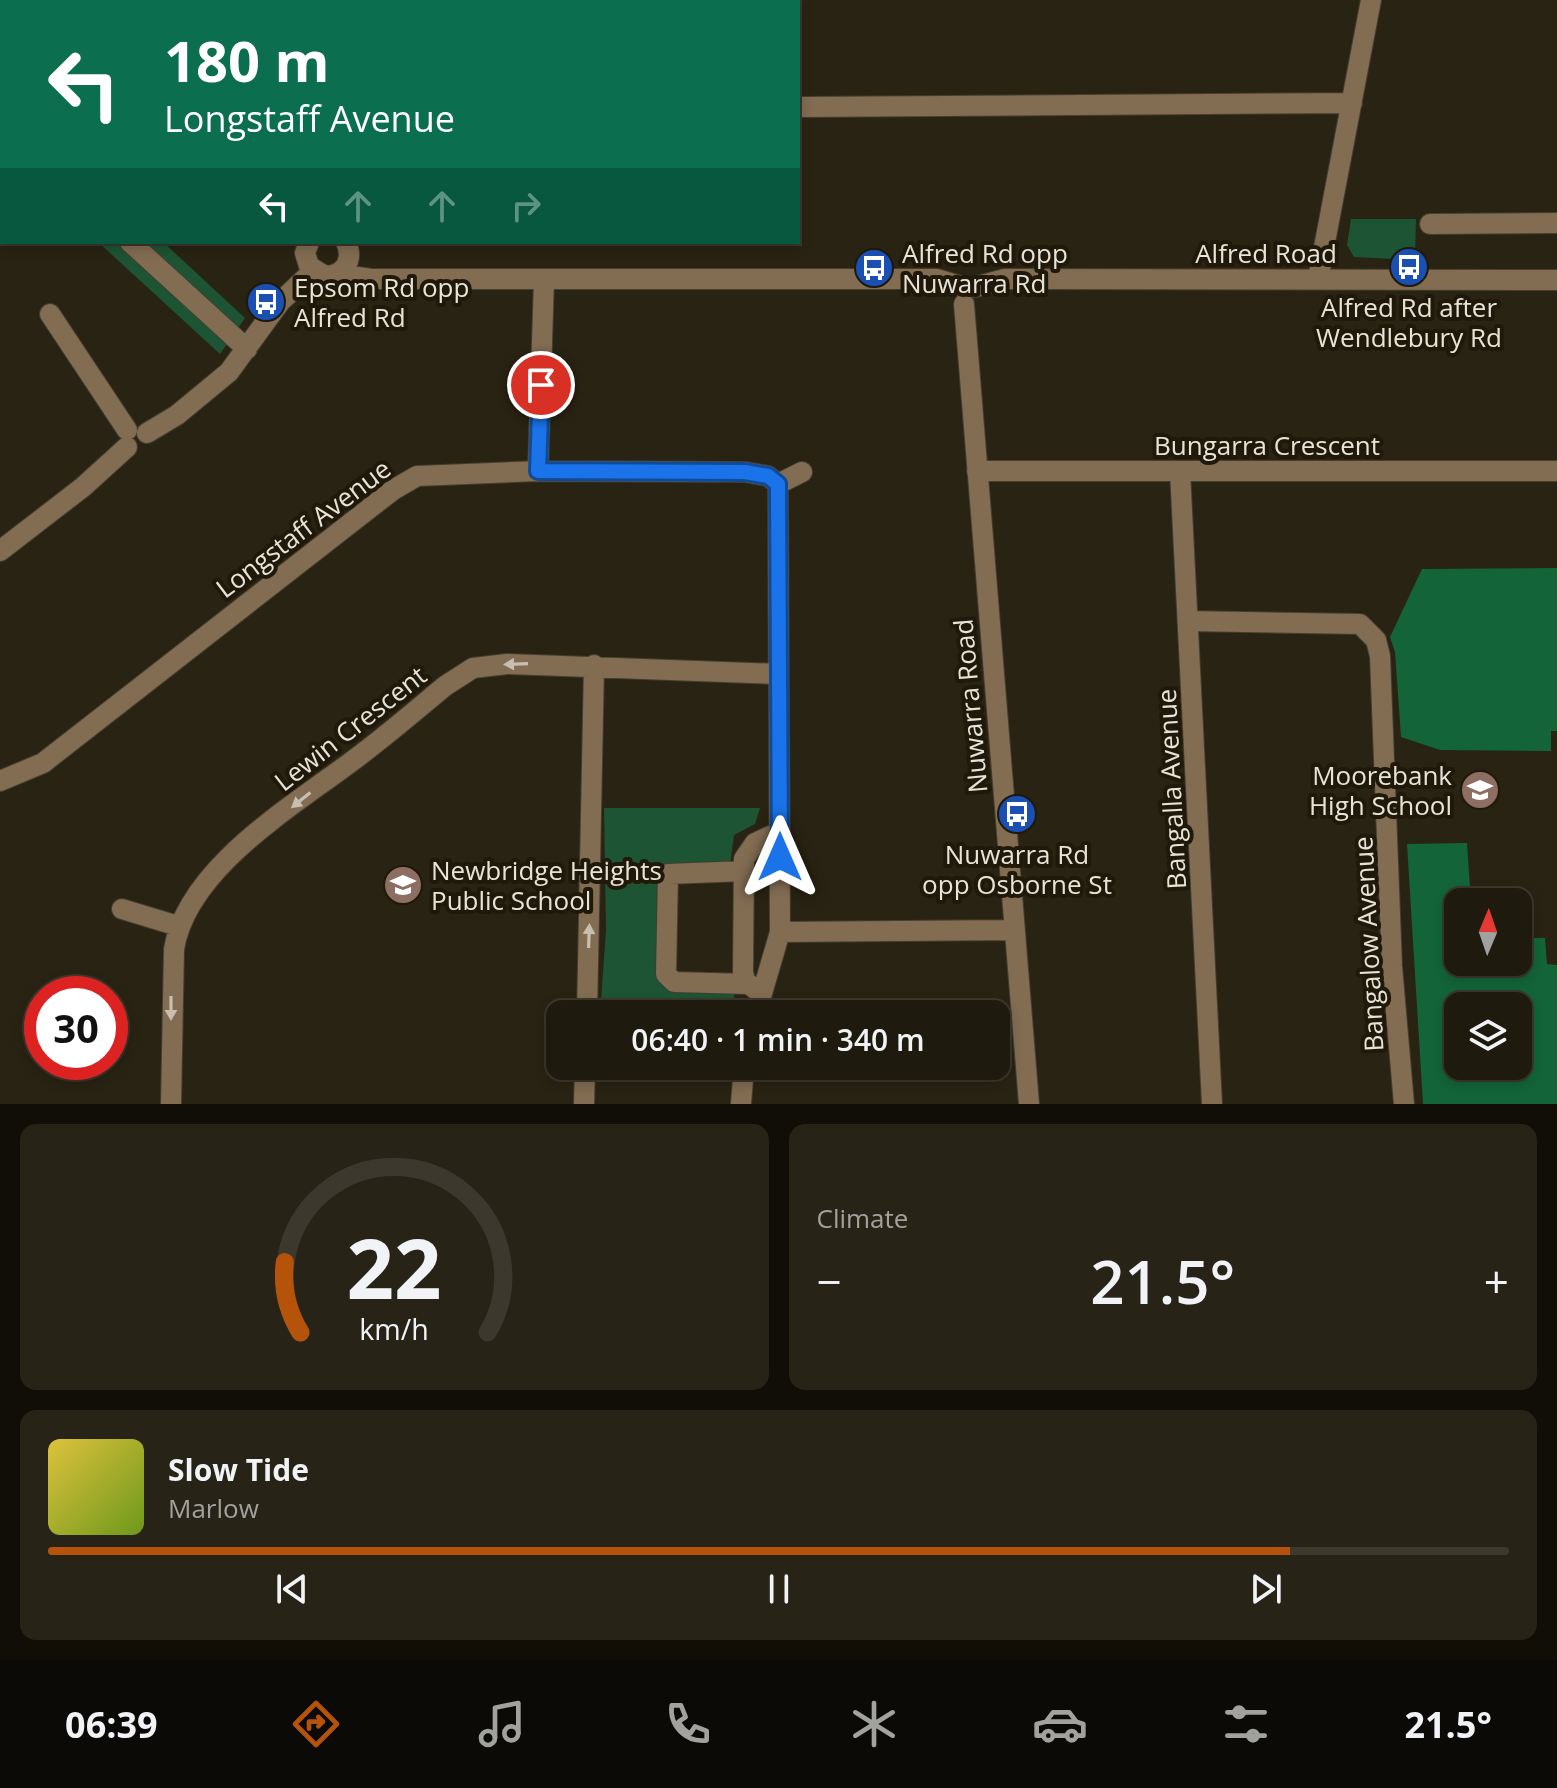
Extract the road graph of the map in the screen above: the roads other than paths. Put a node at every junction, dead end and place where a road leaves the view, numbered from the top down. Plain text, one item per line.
1 (1371, 0) edge
2 (1352, 103) junction
3 (800, 107) edge
4 (1557, 223) edge
5 (1430, 224) dead end
6 (132, 244) edge
7 (309, 244) edge
8 (347, 244) edge
9 (313, 271) junction
10 (338, 274) junction
11 (386, 277) junction
12 (544, 279) junction
13 (1318, 279) junction
14 (1557, 280) edge
15 (966, 292) junction
16 (50, 314) dead end
17 (247, 349) junction
18 (134, 437) junction
19 (538, 471) junction
20 (977, 471) junction
21 (1180, 471) junction
22 (1557, 471) edge
23 (802, 472) dead end
24 (778, 484) junction
25 (0, 551) edge
26 (1188, 621) junction
27 (594, 665) junction
28 (779, 674) junction
29 (0, 781) edge
30 (779, 832) junction
31 (744, 871) junction
32 (122, 909) dead end
33 (178, 926) junction
34 (1014, 930) junction
35 (780, 932) junction
36 (755, 989) junction
37 (587, 1000) edge
38 (755, 1000) edge
39 (585, 1080) edge
40 (743, 1080) edge
41 (171, 1104) edge
42 (584, 1104) edge
43 (741, 1104) edge
44 (1029, 1104) edge
45 (1212, 1104) edge
46 (1404, 1104) edge

1 - 2 street
2 - 3 street
2 - 13 street
4 - 5 street
6 - 17 street
7 - 9 street
8 - 10 street
8 - 11 street
9 - 10 street, Alfred Road
9 - 17 street
10 - 11 street, Alfred Road
11 - 12 street, Alfred Road
12 - 15 street, Alfred Road
12 - 19 street
13 - 14 street, Alfred Road
13 - 15 street, Alfred Road
15 - 20 street, Nuwarra Road
16 - 18 street
17 - 18 street
18 - 25 street
19 - 24 street, Longstaff Avenue
19 - 29 street, Longstaff Avenue
20 - 21 street, Bungarra Crescent
20 - 34 street, Nuwarra Road
21 - 22 street, Bungarra Crescent
21 - 26 street, Bangalla Avenue
23 - 24 street
24 - 28 street
26 - 45 street, Bangalla Avenue
26 - 46 street, Bangalow Avenue
27 - 28 street, Lewin Crescent
27 -> 33 street, Lewin Crescent
37 -> 27 street
28 - 30 street
30 - 31 street
30 - 35 street
31 - 36 street
31 - 36 street
32 - 33 street
33 -> 41 street, Lewin Crescent
34 - 35 street
34 - 44 street, Nuwarra Road
35 - 36 street
36 - 38 street
39 - 42 street
40 - 43 street

